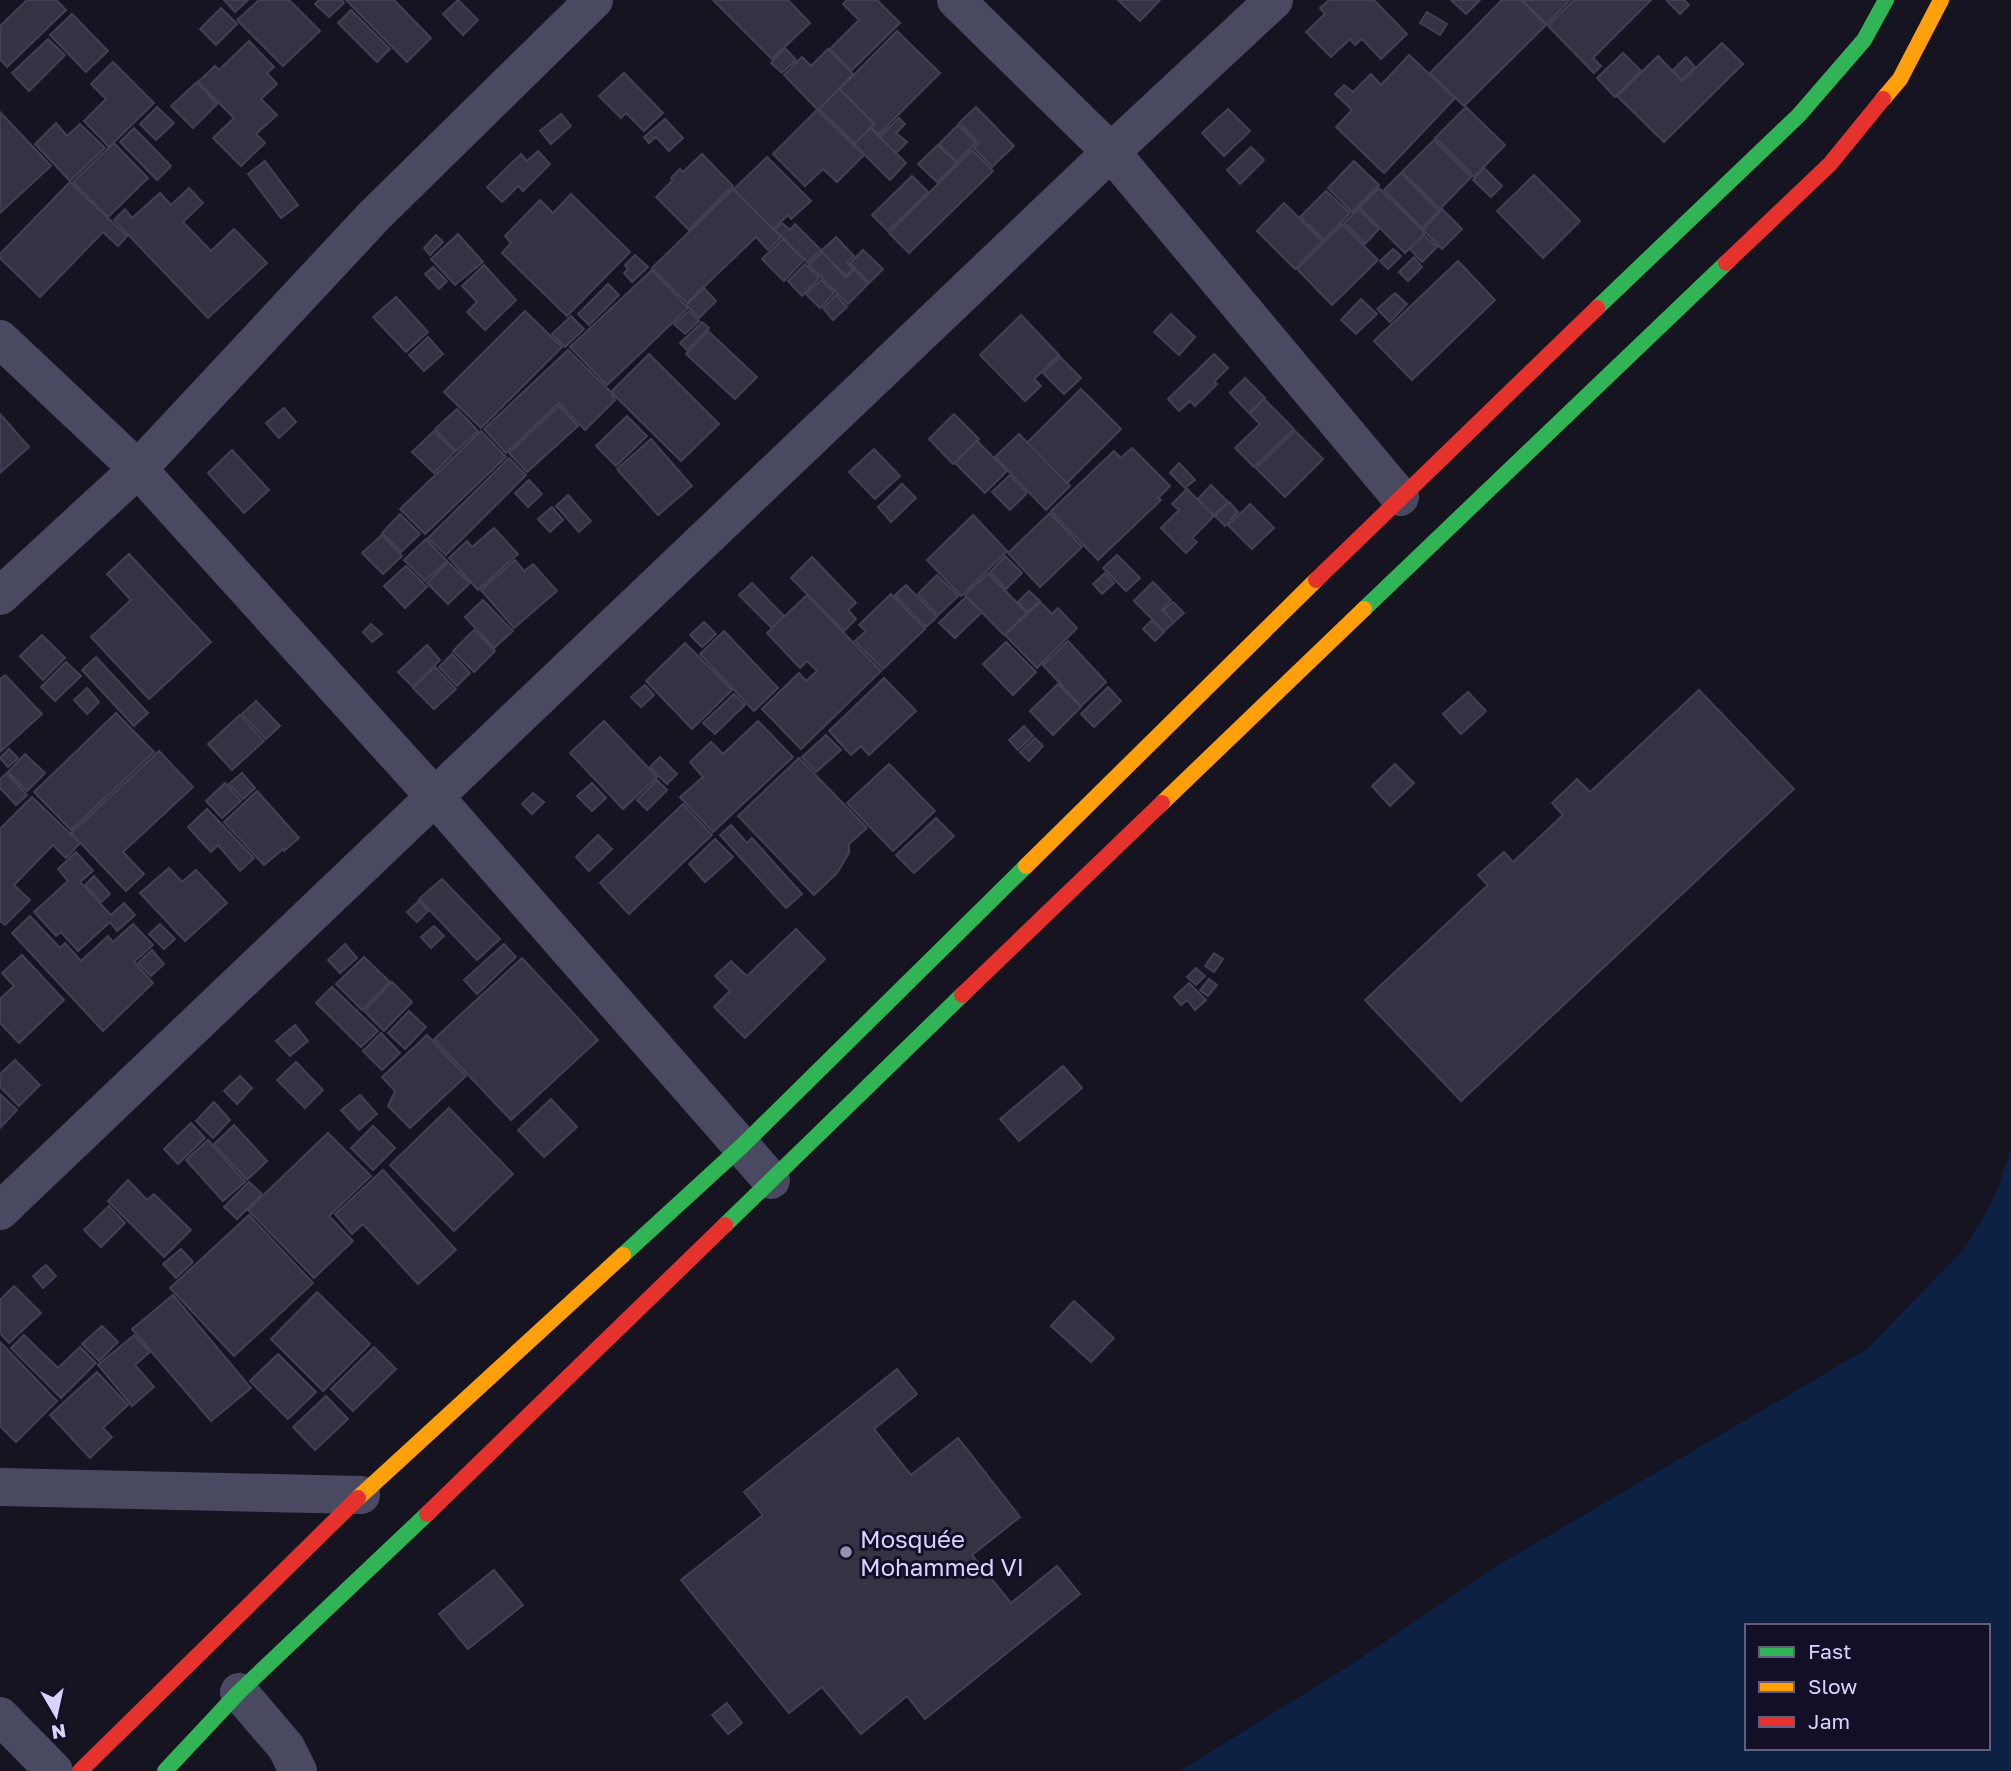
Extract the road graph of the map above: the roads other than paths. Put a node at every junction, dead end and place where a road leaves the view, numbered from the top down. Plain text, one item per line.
1 (594, 0) edge
2 (956, 0) edge
3 (1274, 0) edge
4 (1886, 0) edge
5 (1941, 0) edge
6 (1111, 152) junction
7 (0, 339) edge
8 (138, 469) junction
9 (1400, 497) junction
10 (0, 596) edge
11 (435, 797) junction
12 (742, 1146) junction
13 (771, 1180) junction
14 (0, 1211) edge
15 (0, 1487) edge
16 (361, 1495) junction
17 (239, 1692) junction
18 (0, 1716) edge
19 (54, 1771) edge
20 (80, 1771) edge
21 (164, 1771) edge
22 (298, 1771) edge

1 - 8 street
2 - 6 street
3 - 6 street
4 - 9 street
5 - 13 street
6 - 9 street
6 - 11 street
7 - 8 street
8 - 10 street
8 - 11 street
9 - 12 street
11 - 12 street
11 - 14 street
12 - 13 street
12 - 16 street
13 - 17 street
15 - 16 street
16 - 20 street
17 - 21 street
17 - 22 street
18 - 19 street

